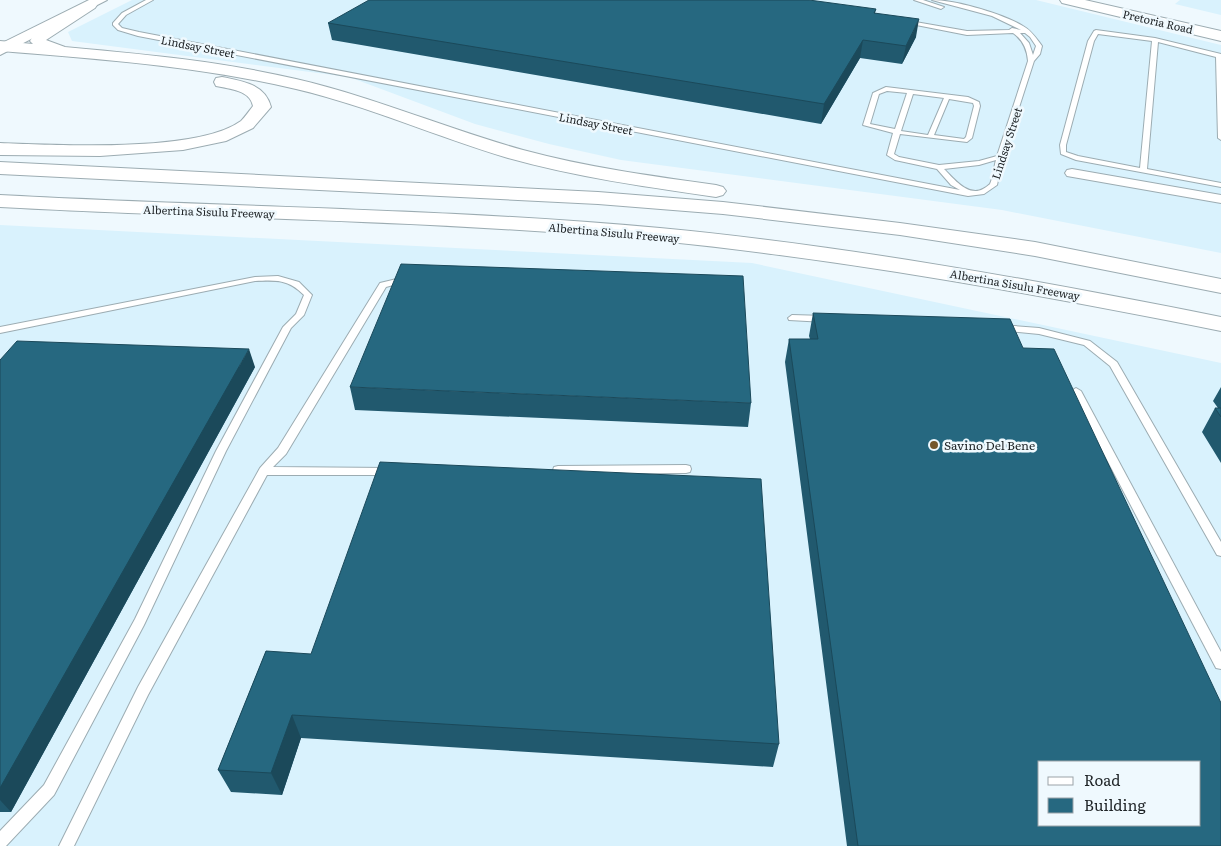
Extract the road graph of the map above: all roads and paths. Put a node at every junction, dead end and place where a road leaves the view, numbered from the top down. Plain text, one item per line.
1 (150, 0) edge
2 (917, 0) edge
3 (936, 0) edge
4 (1067, 0) edge
5 (1099, 0) edge
6 (95, 2) edge
7 (899, 21) edge
8 (1028, 31) junction
9 (1221, 31) edge
10 (1015, 32) junction
11 (1221, 36) edge
12 (1155, 40) junction
13 (1, 52) edge
14 (70, 53) junction
15 (1220, 56) edge
16 (1031, 61) junction
17 (911, 92) junction
18 (947, 96) junction
19 (897, 132) junction
20 (930, 137) junction
21 (1221, 138) edge
22 (0, 149) edge
23 (1000, 157) junction
24 (939, 166) junction
25 (0, 168) edge
26 (1143, 171) junction
27 (1072, 173) dead end
28 (1221, 185) edge
29 (971, 193) junction
30 (1221, 199) edge
31 (0, 202) edge
32 (1035, 249) junction
33 (416, 278) edge
34 (1221, 286) edge
35 (792, 318) dead end
36 (832, 319) edge
37 (1221, 324) edge
38 (990, 327) edge
39 (0, 330) edge
40 (1076, 392) edge
41 (686, 469) dead end
42 (547, 470) edge
43 (264, 471) junction
44 (399, 472) edge
45 (1221, 552) edge
46 (1221, 664) edge
47 (6, 832) edge
48 (0, 842) edge
49 (66, 846) edge

1 - 29 lane, Lindsay Street
2 - 10 lane
3 - 8 lane
4 - 11 main road, Pretoria Road
5 - 9 main road, Pretoria Road
6 - 13 main road
6 - 14 main road
7 - 10 lane
8 - 10 lane
8 - 16 lane, Lindsay Street
10 - 16 lane
12 - 15 lane
12 - 26 lane
12 - 26 lane
13 - 14 main road
13 - 22 main road
14 - 32 main road
15 - 21 lane
16 - 23 lane, Lindsay Street
17 - 18 lane
17 - 19 lane
17 - 19 lane
18 - 20 lane
18 - 20 lane
19 - 20 lane
19 - 24 lane
23 - 24 lane
23 - 29 lane, Lindsay Street
24 - 29 lane
25 - 32 main road
26 - 28 lane
27 - 30 street
31 - 37 main road, Albertina Sisulu Freeway
32 - 34 main road
33 - 43 lane
35 - 36 lane
38 - 45 lane
39 - 47 lane
40 - 46 lane
41 - 42 lane
43 - 44 lane
43 - 49 lane
47 - 48 lane

